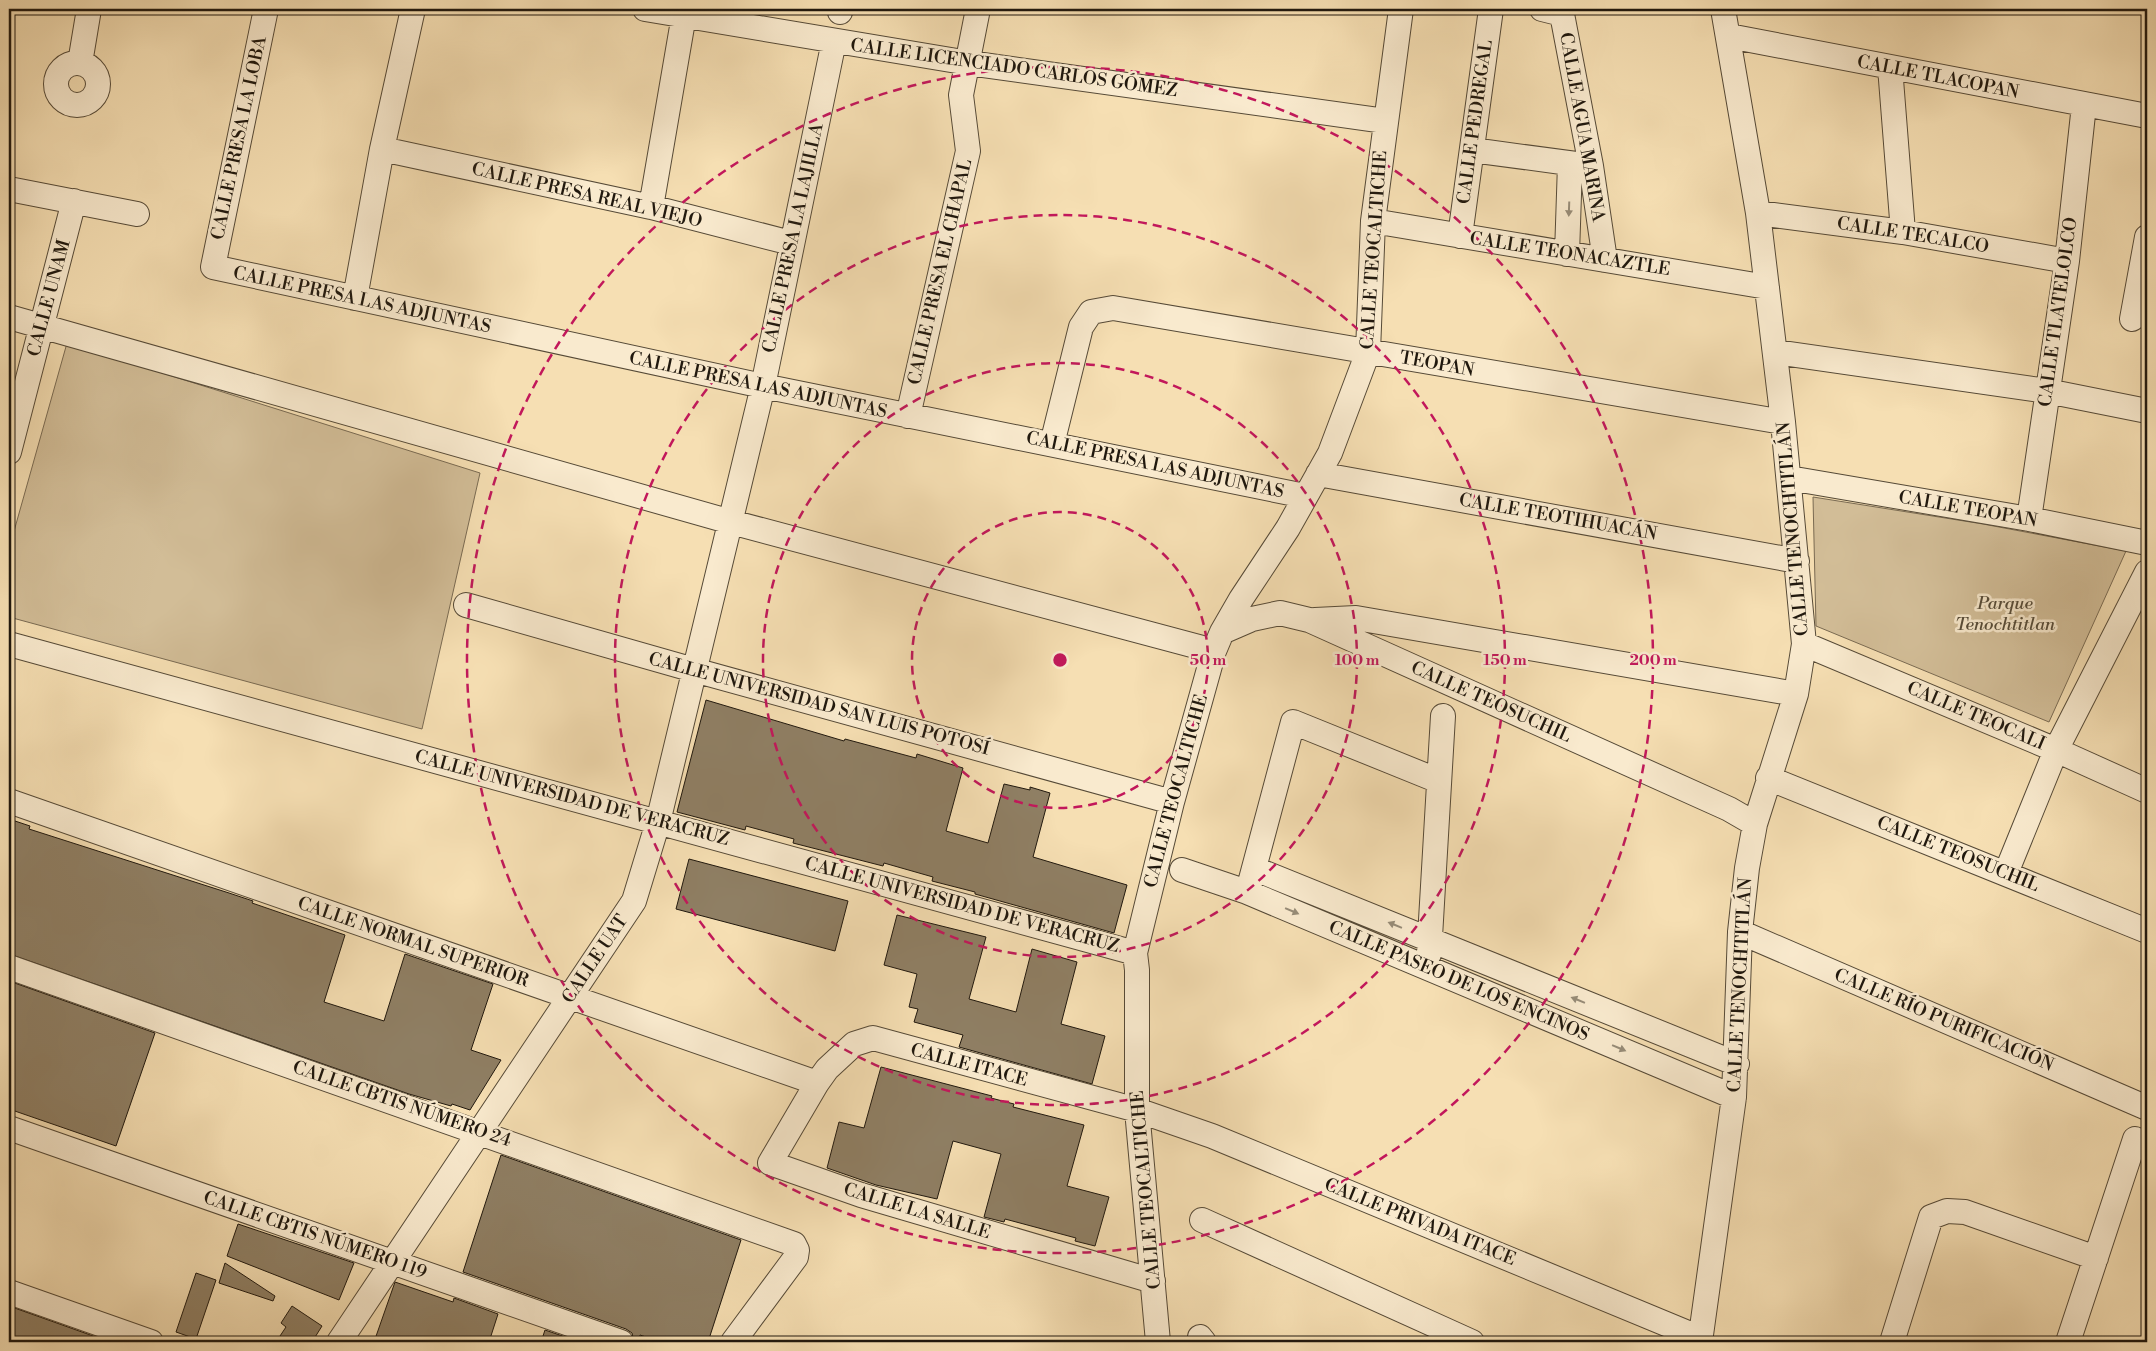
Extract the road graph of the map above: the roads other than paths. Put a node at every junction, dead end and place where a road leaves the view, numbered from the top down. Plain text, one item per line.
1 (89, 9) edge
2 (266, 9) edge
3 (413, 9) edge
4 (644, 9) edge
5 (978, 9) edge
6 (1401, 9) edge
7 (1491, 9) edge
8 (1542, 9) edge
9 (1724, 9) edge
10 (684, 15) junction
11 (1729, 36) junction
12 (834, 42) junction
13 (80, 63) dead end
14 (969, 63) junction
15 (1890, 67) junction
16 (2084, 105) junction
17 (2147, 116) edge
18 (1385, 121) junction
19 (382, 149) junction
20 (1472, 150) junction
21 (1581, 165) junction
22 (9, 190) edge
23 (74, 201) junction
24 (651, 208) junction
25 (1758, 213) junction
26 (137, 214) dead end
27 (1373, 221) junction
28 (1903, 232) junction
29 (1460, 236) junction
30 (2147, 236) edge
31 (791, 243) junction
32 (1567, 254) junction
33 (1605, 260) junction
34 (2067, 261) junction
35 (213, 267) joint
36 (1767, 287) junction
37 (354, 298) junction
38 (9, 317) edge
39 (2132, 319) dead end
40 (42, 326) junction
41 (1368, 352) junction
42 (1775, 352) junction
43 (763, 386) junction
44 (2047, 391) junction
45 (2147, 411) edge
46 (908, 416) junction
47 (1783, 422) junction
48 (1052, 444) junction
49 (9, 452) edge
50 (1318, 474) junction
51 (1789, 478) junction
52 (1306, 496) junction
53 (2029, 519) junction
54 (731, 522) junction
55 (2147, 542) edge
56 (1797, 561) junction
57 (2147, 572) edge
58 (466, 605) dead end
59 (1309, 620) junction
60 (1218, 641) junction
61 (9, 644) edge
62 (1804, 644) junction
63 (694, 670) junction
64 (1796, 694) junction
65 (1443, 716) dead end
66 (2056, 750) junction
67 (1768, 778) junction
68 (1439, 781) junction
69 (2147, 791) edge
70 (9, 801) edge
71 (1172, 802) junction
72 (658, 822) junction
73 (1755, 824) junction
74 (1255, 869) junction
75 (1182, 870) dead end
76 (2006, 873) junction
77 (1247, 892) junction
78 (2147, 931) edge
79 (1740, 932) junction
80 (1428, 939) junction
81 (1135, 952) junction
82 (9, 967) edge
83 (1429, 968) junction
84 (569, 997) junction
85 (1676, 1039) junction
86 (1736, 1064) junction
87 (1665, 1068) junction
88 (817, 1083) junction
89 (1734, 1097) junction
90 (2147, 1108) edge
91 (1138, 1110) junction
92 (9, 1128) edge
93 (479, 1131) junction
94 (2135, 1139) dead end
95 (1202, 1220) dead end
96 (2096, 1258) junction
97 (393, 1262) junction
98 (1153, 1281) junction
99 (9, 1292) edge
100 (1700, 1340) edge
101 (151, 1342) edge
102 (339, 1342) edge
103 (622, 1342) edge
104 (733, 1342) edge
105 (1158, 1342) edge
106 (1472, 1342) edge
107 (1892, 1342) edge
108 (2068, 1342) edge

1 - 13 street
2 - 35 street, CALLE PRESA LA LOBA
3 - 19 street
4 - 10 street, CALLE LICENCIADO CARLOS GÓMEZ
5 - 14 street, CALLE PRESA EL CHAPAL
6 - 18 street, CALLE TEOCALTICHE
7 - 20 street, CALLE PEDREGAL
8 - 21 street, CALLE AGUA MARINA
9 - 11 street, CALLE TENOCHTITLÁN
10 - 12 street, CALLE LICENCIADO CARLOS GÓMEZ
10 - 24 street
11 - 15 street, CALLE TLACOPAN
11 - 25 street, CALLE TENOCHTITLÁN
12 - 14 street, CALLE LICENCIADO CARLOS GÓMEZ
12 - 31 street, CALLE PRESA LA LAJILLA
14 - 18 street, CALLE LICENCIADO CARLOS GÓMEZ
14 - 46 street, CALLE PRESA EL CHAPAL
15 - 16 street, CALLE TLACOPAN
15 - 28 street
16 - 17 street, CALLE TLACOPAN
16 - 34 street, CALLE TLATELOLCO
18 - 27 street, CALLE TEOCALTICHE
19 - 24 street, CALLE PRESA REAL VIEJO
19 - 37 street
20 - 21 street
20 - 29 street, CALLE PEDREGAL
21 -> 32 street
21 - 33 street, CALLE AGUA MARINA
22 - 23 street
23 - 26 street
23 - 40 street, CALLE UNAM
24 - 31 street, CALLE PRESA REAL VIEJO
25 - 28 street, CALLE TECALCO
25 - 36 street, CALLE TENOCHTITLÁN
27 - 29 street, CALLE TEONACAZTLE
27 - 41 street, CALLE TEOCALTICHE
28 - 34 street, CALLE TECALCO
29 - 32 street, CALLE TEONACAZTLE
30 - 39 street
31 - 43 street, CALLE PRESA LA LAJILLA
32 - 33 street, CALLE TEONACAZTLE
33 - 36 street, CALLE TEONACAZTLE
34 - 44 street, CALLE TLATELOLCO
35 - 37 street, CALLE PRESA LAS ADJUNTAS
36 - 42 street, CALLE TENOCHTITLÁN
37 - 43 street, CALLE PRESA LAS ADJUNTAS
38 - 40 street
40 - 49 street, CALLE UNAM
40 - 54 street
41 - 47 street, TEOPAN
41 - 48 street, TEOPAN
41 - 50 street, CALLE TEOCALTICHE
42 - 44 street
42 - 47 street, CALLE TENOCHTITLÁN
43 - 46 street, CALLE PRESA LAS ADJUNTAS
43 - 54 street, CALLE PRESA LA LAJILLA
44 - 45 street
44 - 53 street, CALLE TLATELOLCO
46 - 48 street, CALLE PRESA LAS ADJUNTAS
47 - 51 street, CALLE TENOCHTITLÁN
48 - 52 street, CALLE PRESA LAS ADJUNTAS
50 - 52 street, CALLE TEOCALTICHE
50 - 56 street, CALLE TEOTIHUACÁN
51 - 53 street, CALLE TEOPAN
51 - 56 street, CALLE TENOCHTITLÁN
52 - 60 street, CALLE TEOCALTICHE
53 - 55 street, CALLE TEOPAN
54 - 60 street
54 - 63 street, CALLE UAT
56 - 62 street, CALLE TENOCHTITLÁN
57 - 66 street
58 - 63 street, CALLE UNIVERSIDAD SAN LUIS POTOSÍ
59 - 60 street, CALLE TEOSUCHIL
59 - 64 street
59 - 73 street, CALLE TEOSUCHIL
60 - 71 street, CALLE TEOCALTICHE
61 - 72 street, CALLE UNIVERSIDAD DE VERACRUZ
62 - 64 street, CALLE TENOCHTITLÁN
62 - 66 street, CALLE TEOCALI
63 - 71 street, CALLE UNIVERSIDAD SAN LUIS POTOSÍ
63 - 72 street, CALLE UAT
64 - 67 street, CALLE TENOCHTITLÁN
65 - 68 street
66 - 69 street, CALLE TEOCALI
66 - 76 street
67 - 73 street, CALLE TENOCHTITLÁN
67 - 76 street, CALLE TEOSUCHIL
68 - 74 street
68 - 80 street
70 - 84 street, CALLE NORMAL SUPERIOR
71 - 81 street, CALLE TEOCALTICHE
72 - 81 street, CALLE UNIVERSIDAD DE VERACRUZ
72 - 84 street, CALLE UAT
73 - 79 street, CALLE TENOCHTITLÁN
74 - 77 street
80 -> 74 street, CALLE PASEO DE LOS ENCINOS
75 - 77 street, CALLE PASEO DE LOS ENCINOS
76 - 78 street, CALLE TEOSUCHIL
77 -> 83 street, CALLE PASEO DE LOS ENCINOS
79 - 86 street, CALLE TENOCHTITLÁN
79 - 90 street, CALLE RÍO PURIFICACIÓN
80 - 83 street
85 -> 80 street, CALLE PASEO DE LOS ENCINOS
81 - 91 street, CALLE TEOCALTICHE
82 - 93 street, CALLE CBTIS NÚMERO 24
83 -> 87 street, CALLE PASEO DE LOS ENCINOS
84 - 88 street, CALLE NORMAL SUPERIOR
84 - 93 street, CALLE UAT
85 - 86 street, CALLE PASEO DE LOS ENCINOS
85 - 87 street
86 - 89 street, CALLE TENOCHTITLÁN
87 - 89 street, CALLE PASEO DE LOS ENCINOS
88 - 91 street, CALLE ITACE
88 - 98 street, CALLE LA SALLE
89 - 100 street, CALLE TENOCHTITLÁN
91 - 98 street, CALLE TEOCALTICHE
91 - 100 street, CALLE PRIVADA ITACE
92 - 97 street, CALLE CBTIS NÚMERO 119
93 - 97 street, CALLE UAT
93 - 104 street, CALLE CBTIS NÚMERO 24
94 - 96 street
95 - 106 street
96 - 107 street
96 - 108 street
97 - 102 street, CALLE UAT
97 - 103 street, CALLE CBTIS NÚMERO 119
98 - 105 street, CALLE TEOCALTICHE
99 - 101 street

